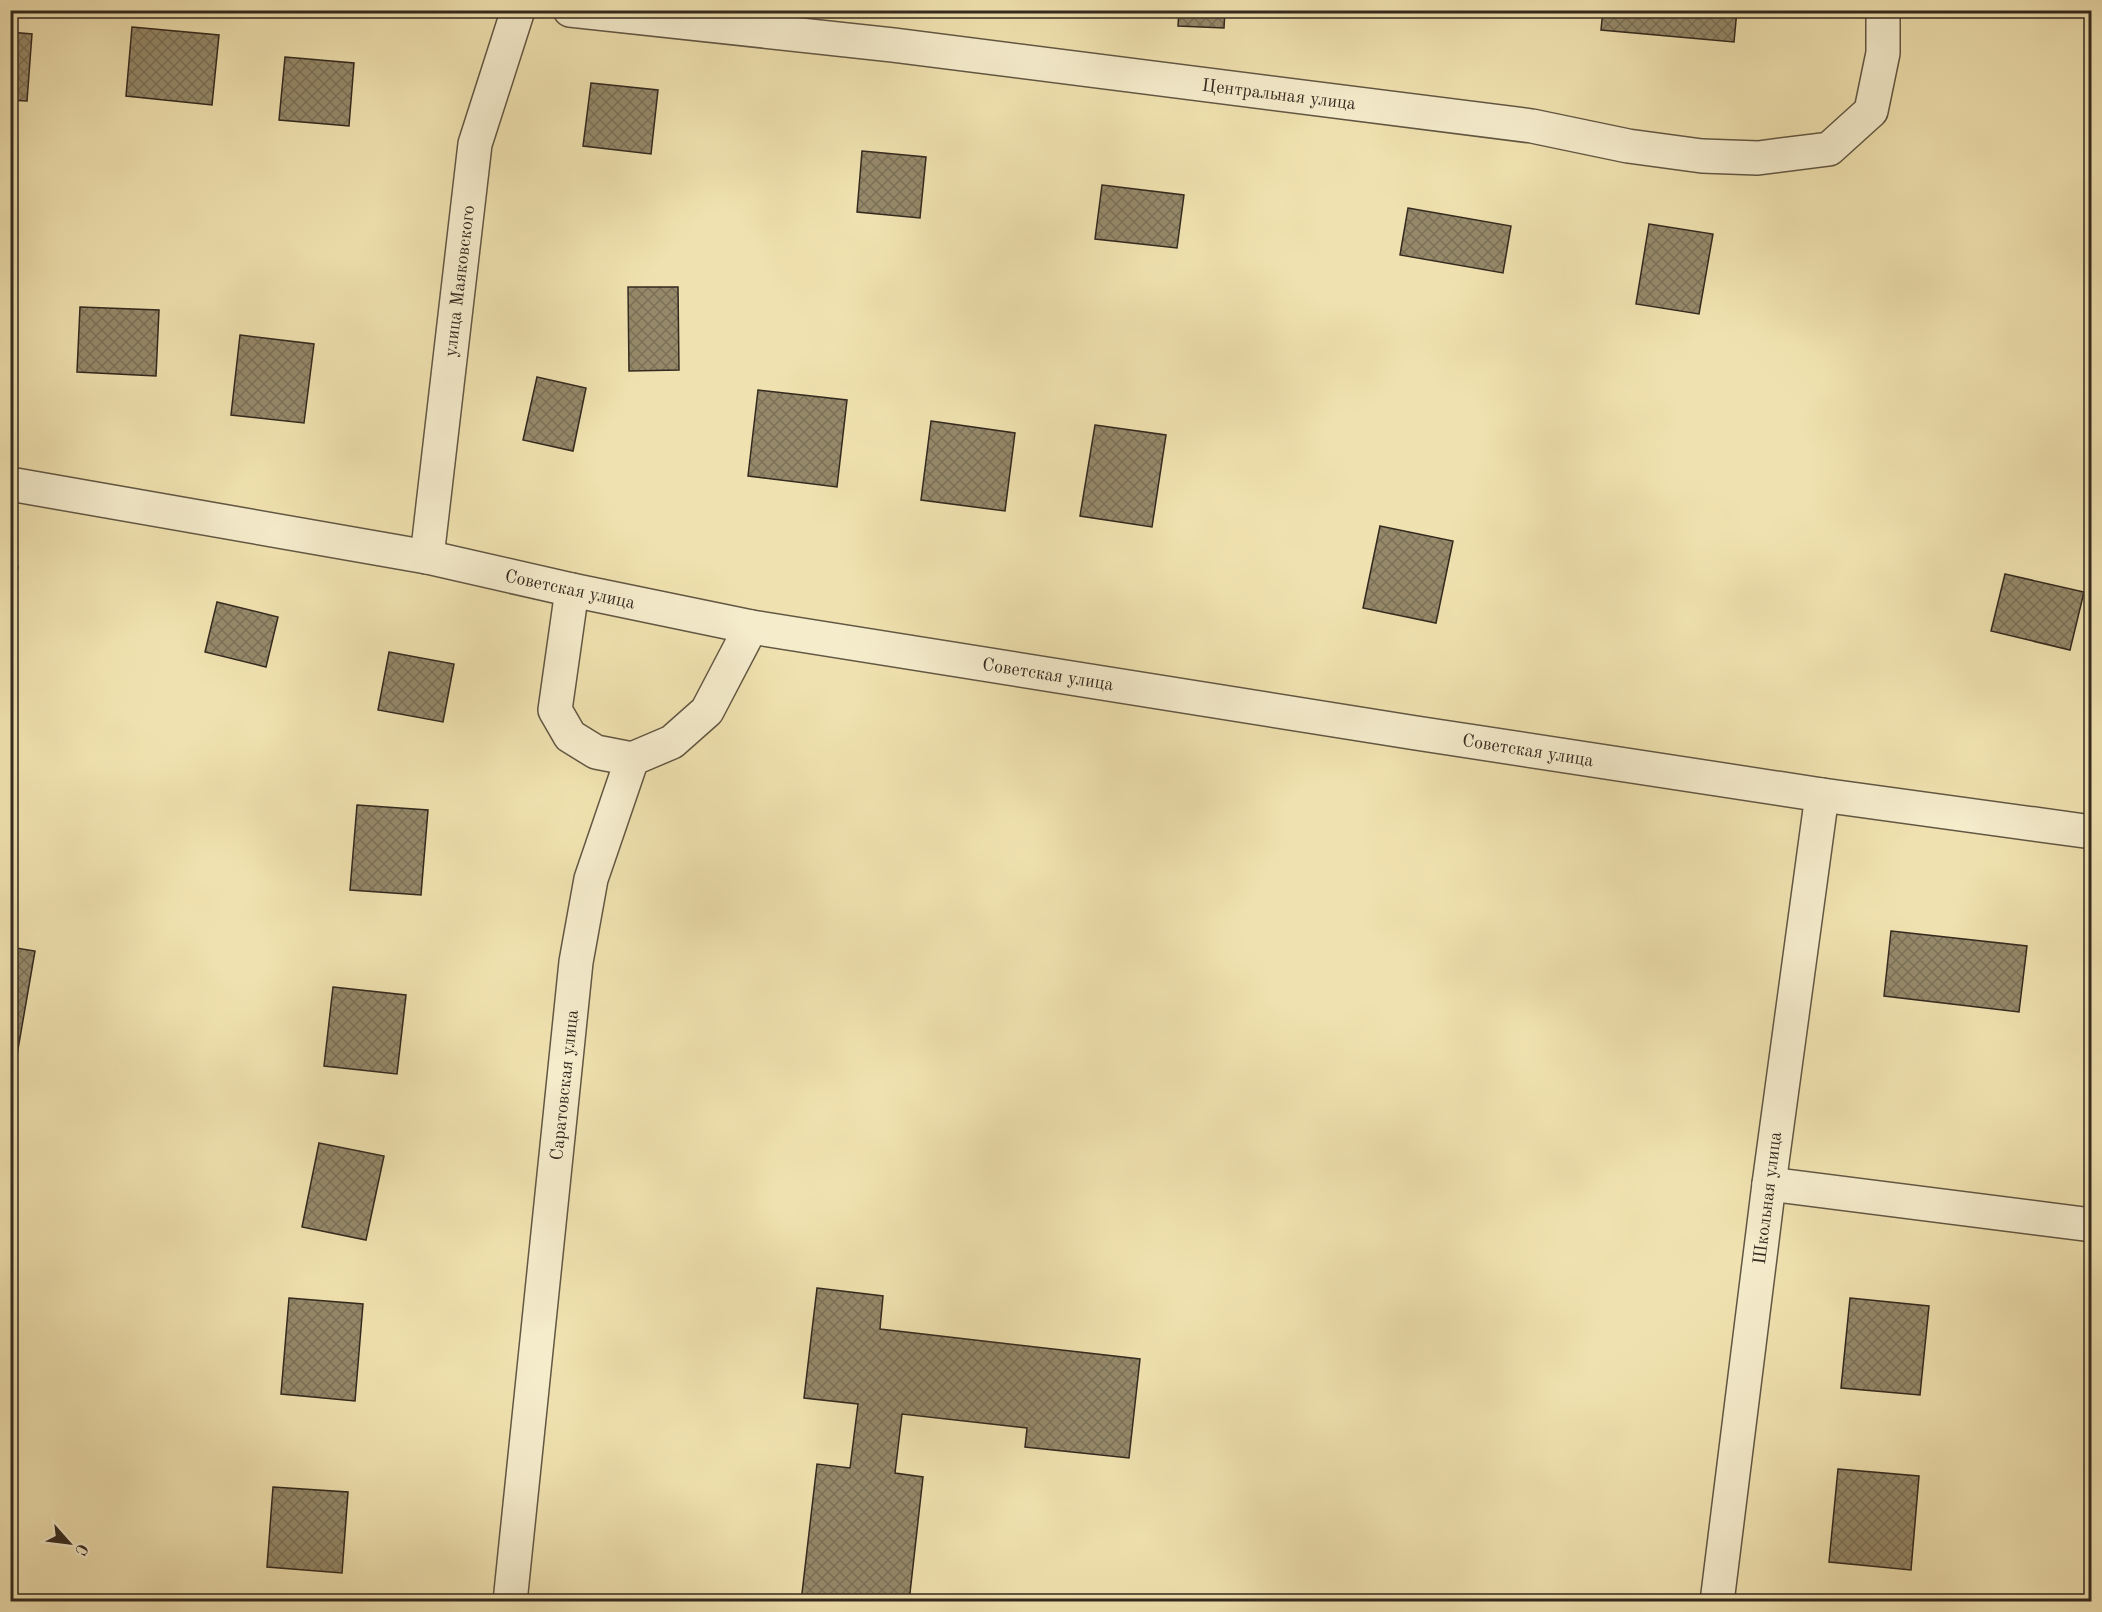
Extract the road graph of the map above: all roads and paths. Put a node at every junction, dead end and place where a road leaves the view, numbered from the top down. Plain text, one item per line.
1 (518, 10) edge
2 (570, 10) edge
3 (1883, 10) edge
4 (10, 484) edge
5 (427, 557) junction
6 (572, 590) junction
7 (752, 627) junction
8 (632, 759) junction
9 (1822, 795) junction
10 (2091, 832) edge
11 (1768, 1184) junction
12 (2091, 1225) edge
13 (510, 1602) edge
14 (1717, 1602) edge

1 - 5 street, улица Маяковского
2 - 3 street, Центральная улица
4 - 5 street, Советская улица
5 - 6 street, Советская улица
6 - 7 street, Советская улица
6 - 8 street
7 - 8 street
7 - 9 street, Советская улица
8 - 13 street, Саратовская улица
9 - 10 street, Советская улица
9 - 11 street, Школьная улица
11 - 12 street
11 - 14 street, Школьная улица

